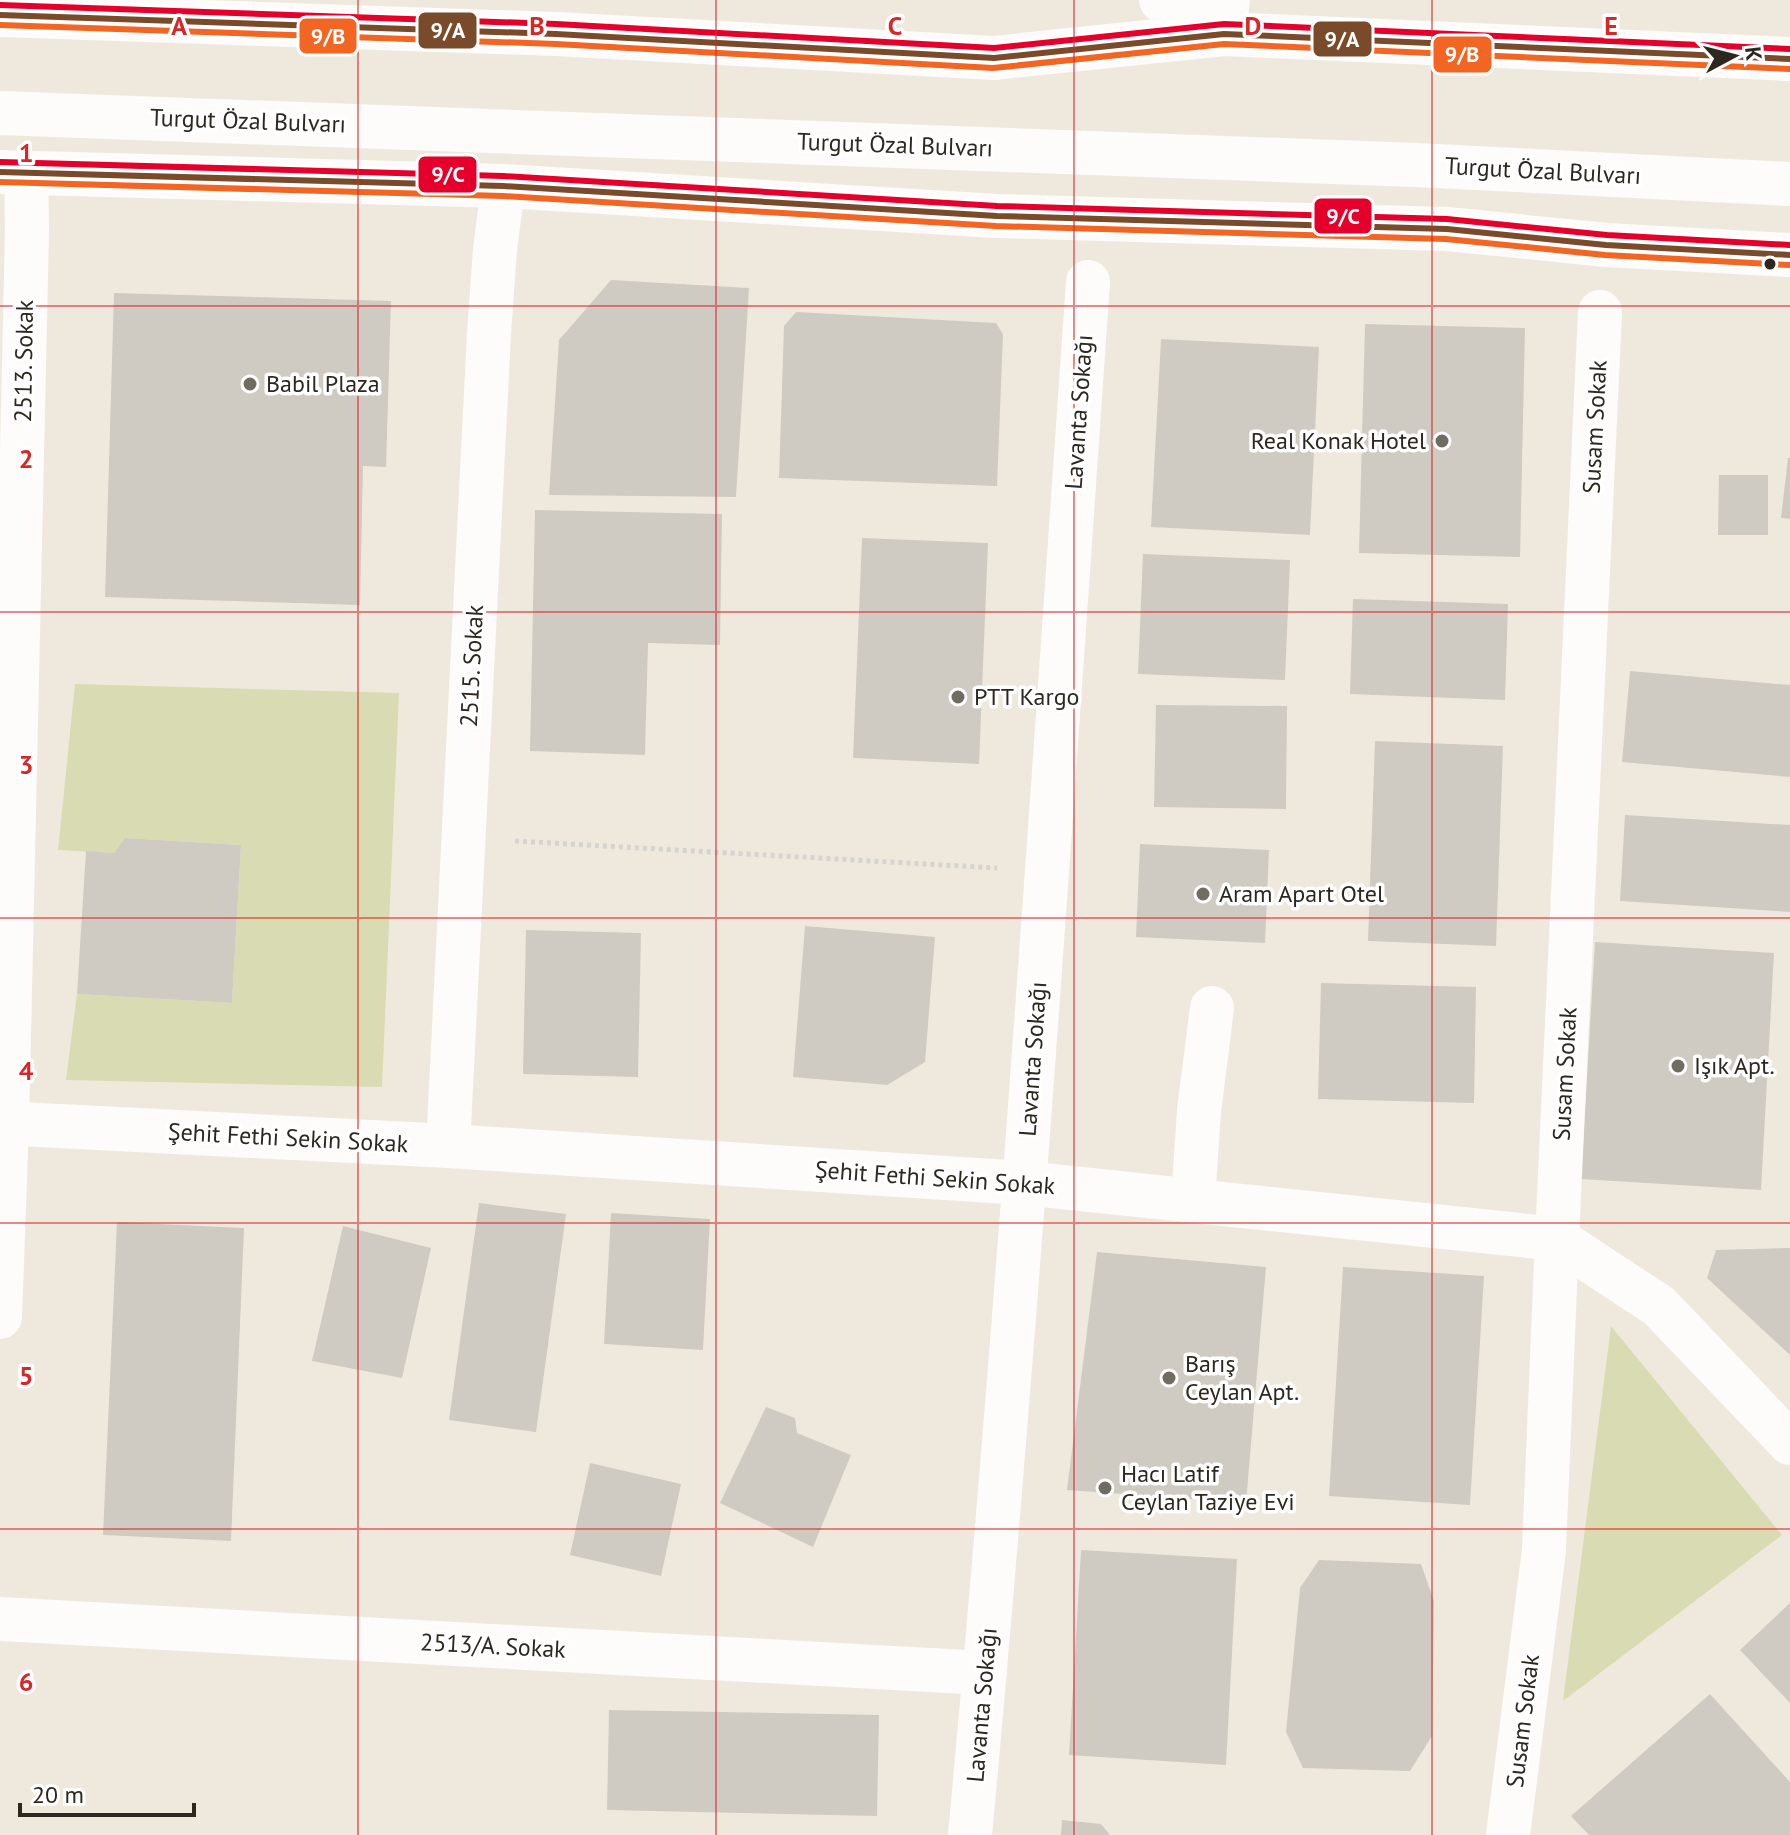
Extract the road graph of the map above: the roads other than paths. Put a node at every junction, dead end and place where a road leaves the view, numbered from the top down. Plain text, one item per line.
1 (1161, 0) edge
2 (0, 15) edge
3 (1226, 17) edge
4 (1790, 59) edge
5 (0, 113) edge
6 (13, 172) edge
7 (1790, 184) edge
8 (503, 186) junction
9 (1790, 255) edge
10 (1088, 282) dead end
11 (1600, 312) dead end
12 (1212, 1008) dead end
13 (4, 1124) edge
14 (448, 1146) junction
15 (1024, 1183) junction
16 (1193, 1201) junction
17 (1557, 1239) junction
18 (0, 1317) edge
19 (1790, 1443) edge
20 (0, 1619) edge
21 (985, 1673) junction
22 (970, 1835) edge
23 (1508, 1835) edge

1 - 3 street
2 - 3 street
3 - 4 street
5 - 7 street, Turgut Özal Bulvarı
6 - 8 street
6 - 13 street, 2513. Sokak
8 - 9 street
8 - 14 street, 2515. Sokak
10 - 15 street, Lavanta Sokağı
11 - 17 street, Susam Sokak
12 - 16 street
13 - 14 street, Şehit Fethi Sekin Sokak
13 - 18 street, 2513. Sokak
14 - 15 street, Şehit Fethi Sekin Sokak
15 - 16 street, Şehit Fethi Sekin Sokak
15 - 21 street, Lavanta Sokağı
16 - 17 street, Şehit Fethi Sekin Sokak
17 - 19 street, Şehit Fethi Sekin Sokak
17 - 23 street, Susam Sokak
20 - 21 street, 2513/A. Sokak
21 - 22 street, Lavanta Sokağı

